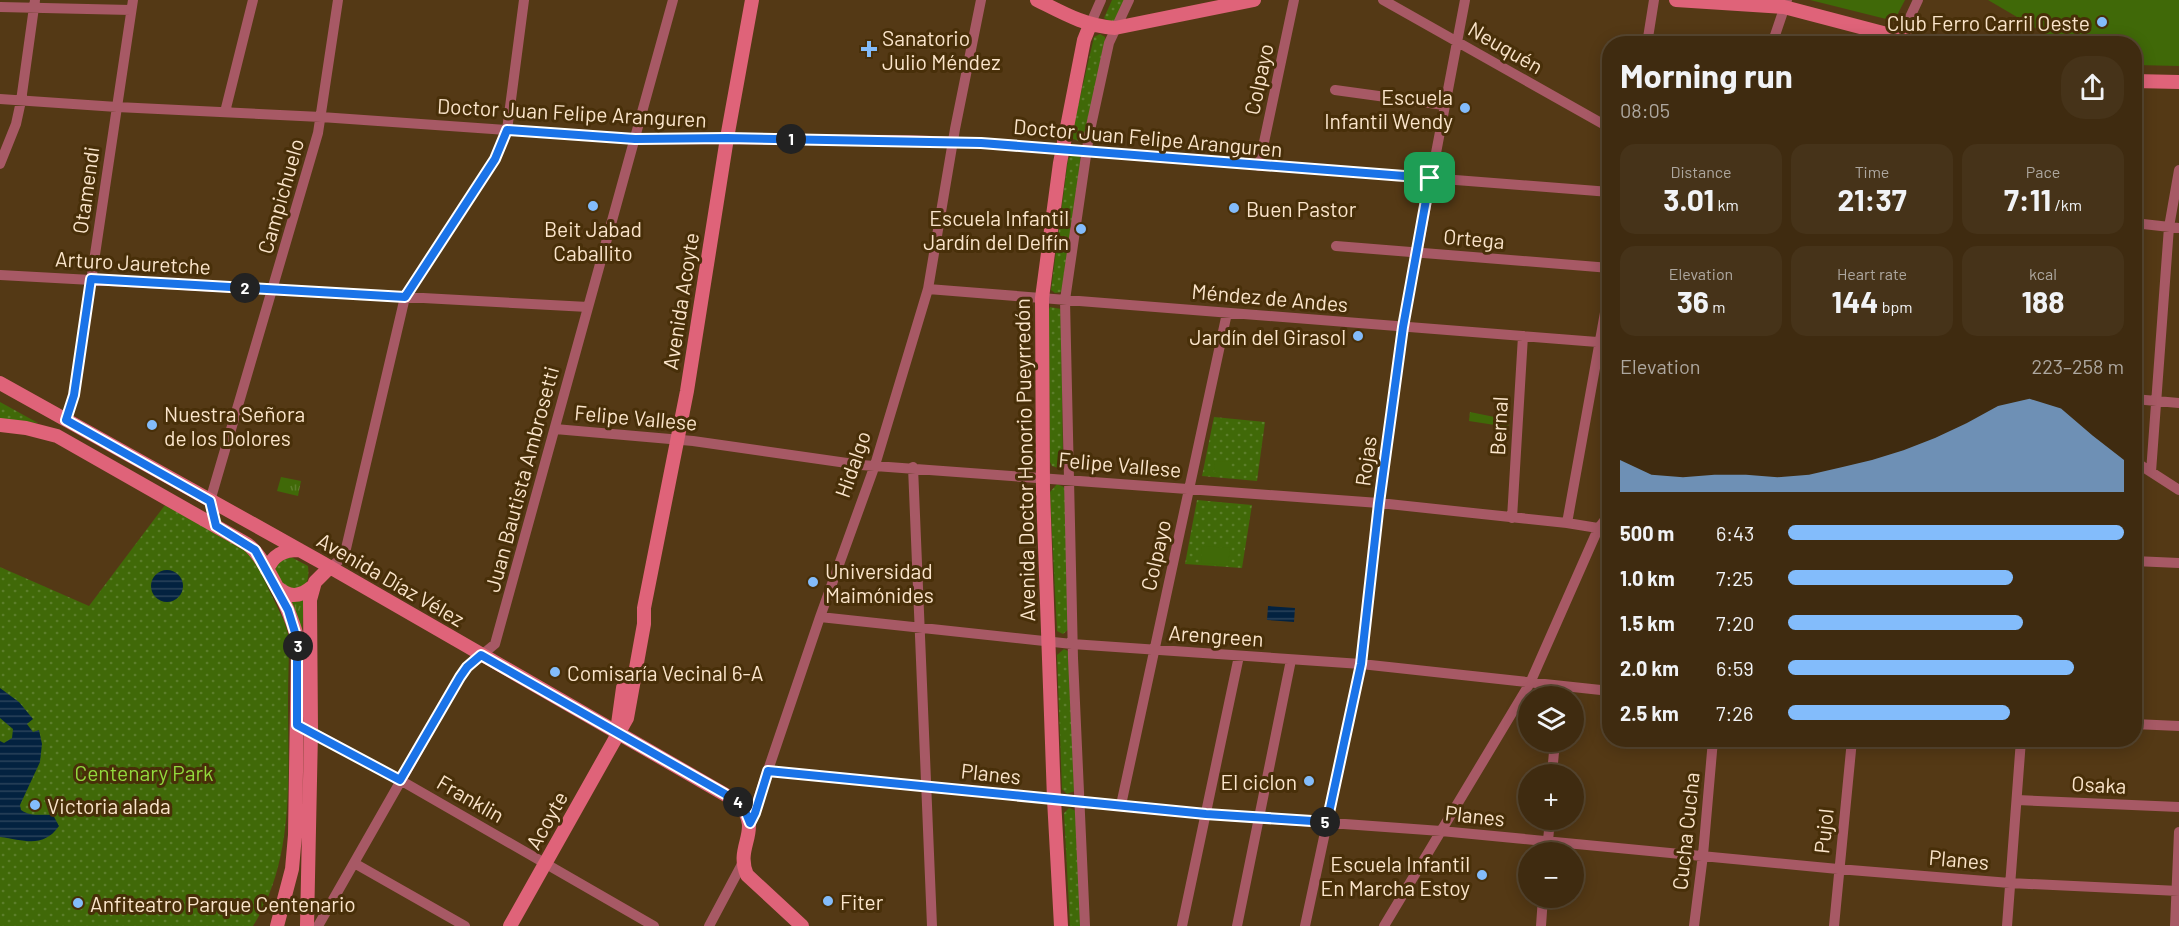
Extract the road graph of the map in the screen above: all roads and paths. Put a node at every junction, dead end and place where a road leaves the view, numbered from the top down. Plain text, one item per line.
1 (253, 0) edge
2 (338, 0) edge
3 (524, 0) edge
4 (673, 0) edge
5 (752, 0) edge
6 (981, 0) edge
7 (1037, 0) edge
8 (1101, 0) edge
9 (1129, 0) edge
10 (1254, 0) edge
11 (1294, 0) edge
12 (1383, 0) edge
13 (1465, 0) edge
14 (1654, 0) edge
15 (1676, 0) edge
16 (1918, 0) edge
17 (1785, 3) edge
18 (34, 4) edge
19 (132, 5) edge
20 (0, 7) edge
21 (1090, 25) junction
22 (1115, 28) junction
23 (1648, 36) edge
24 (1775, 36) edge
25 (1888, 36) edge
26 (1902, 36) edge
27 (1457, 41) junction
28 (2142, 81) edge
29 (2179, 82) edge
30 (1335, 90) dead end
31 (0, 99) edge
32 (21, 101) junction
33 (1444, 105) junction
34 (117, 107) junction
35 (225, 112) junction
36 (321, 117) junction
37 (1602, 123) edge
38 (507, 130) junction
39 (727, 138) junction
40 (635, 139) junction
41 (953, 142) junction
42 (1063, 149) junction
43 (1086, 151) junction
44 (0, 165) edge
45 (1259, 166) junction
46 (2179, 170) edge
47 (1430, 178) junction
48 (1602, 191) edge
49 (2142, 225) edge
50 (2174, 227) edge
51 (1336, 246) dead end
52 (1417, 253) junction
53 (1602, 267) edge
54 (0, 275) edge
55 (91, 279) junction
56 (274, 289) junction
57 (928, 289) junction
58 (405, 297) junction
59 (1041, 298) junction
60 (1065, 300) junction
61 (588, 307) junction
62 (1227, 313) junction
63 (1403, 327) junction
64 (1523, 336) junction
65 (1602, 342) edge
66 (1602, 352) edge
67 (0, 383) edge
68 (19, 393) junction
69 (0, 395) edge
70 (2142, 400) edge
71 (2156, 401) junction
72 (2179, 403) edge
73 (66, 420) junction
74 (0, 425) edge
75 (555, 429) junction
76 (41, 431) junction
77 (678, 439) junction
78 (875, 465) junction
79 (2142, 466) edge
80 (913, 467) junction
81 (2151, 472) junction
82 (1043, 477) junction
83 (1068, 478) junction
84 (1190, 489) junction
85 (2179, 490) edge
86 (210, 501) junction
87 (1379, 503) junction
88 (1512, 518) junction
89 (1567, 523) junction
90 (216, 526) junction
91 (1602, 530) edge
92 (1602, 534) edge
93 (299, 550) junction
94 (2142, 561) edge
95 (2179, 563) edge
96 (330, 567) junction
97 (267, 570) junction
98 (274, 583) junction
99 (312, 587) junction
100 (820, 617) junction
101 (920, 628) junction
102 (1048, 641) junction
103 (1072, 644) junction
104 (1154, 650) junction
105 (481, 655) junction
106 (1239, 656) junction
107 (1291, 660) junction
108 (1361, 664) junction
109 (1530, 683) junction
110 (1540, 686) edge
111 (1584, 691) edge
112 (1602, 691) edge
113 (2142, 724) edge
114 (297, 725) junction
115 (2179, 726) edge
116 (311, 732) junction
117 (617, 733) junction
118 (1712, 747) edge
119 (1851, 747) edge
120 (2021, 747) edge
121 (768, 771) junction
122 (400, 780) junction
123 (925, 786) junction
124 (1054, 799) junction
125 (2017, 800) junction
126 (1078, 801) junction
127 (1121, 805) junction
128 (2179, 807) edge
129 (1206, 814) junction
130 (1259, 818) junction
131 (1327, 822) junction
132 (750, 823) junction
133 (1441, 831) junction
134 (2179, 832) edge
135 (1518, 843) edge
136 (1584, 849) edge
137 (1703, 855) junction
138 (354, 863) junction
139 (546, 863) junction
140 (742, 864) junction
141 (1838, 868) junction
142 (2010, 883) junction
143 (2178, 891) edge
144 (1542, 908) edge
145 (277, 926) edge
146 (307, 926) edge
147 (318, 926) edge
148 (465, 926) edge
149 (510, 926) edge
150 (654, 926) edge
151 (709, 926) edge
152 (802, 926) edge
153 (932, 926) edge
154 (1061, 926) edge
155 (1085, 926) edge
156 (1182, 926) edge
157 (1237, 926) edge
158 (1305, 926) edge
159 (1384, 926) edge
160 (1541, 926) edge
161 (1694, 926) edge
162 (1834, 926) edge
163 (2007, 926) edge
164 (2175, 926) edge

1 - 35 street
2 - 36 street, Campichuelo
3 - 38 street
4 - 40 street, Juan Bautista Ambrosetti
5 - 39 main road, Avenida Acoyte
6 - 41 street, Hidalgo
7 - 21 main road
8 - 21 street, Avenida Doctor Honorio Pueyrredón
9 - 22 street
10 - 22 main road
11 - 45 street, Colpayo
12 - 27 street, Neuquén
13 - 27 street, Rojas
14 - 23 street
15 - 17 main road
16 - 26 street
17 - 24 street
17 - 25 main road
18 - 19 street
18 - 20 street
18 - 32 street
19 - 34 street, Otamendi
21 - 22 main road
21 - 42 main road, Avenida Doctor Honorio Pueyrredón
22 - 43 street
27 - 33 street, Rojas
27 - 37 street, Neuquén
28 - 29 main road
30 - 33 street
31 - 32 street, Doctor Juan Felipe Aranguren
32 - 34 street, Doctor Juan Felipe Aranguren
32 - 44 street
33 - 47 street, Rojas
34 - 35 street, Doctor Juan Felipe Aranguren
34 - 55 street, Otamendi
35 - 36 street, Doctor Juan Felipe Aranguren
36 - 38 street, Doctor Juan Felipe Aranguren
36 - 56 street, Campichuelo
38 - 40 street, Doctor Juan Felipe Aranguren
38 - 58 street
39 - 40 street, Doctor Juan Felipe Aranguren
39 - 41 street, Doctor Juan Felipe Aranguren
39 - 77 main road, Avenida Acoyte
40 - 61 street, Juan Bautista Ambrosetti
41 - 42 street, Doctor Juan Felipe Aranguren
41 - 57 street, Hidalgo
42 - 43 street, Doctor Juan Felipe Aranguren
42 - 59 main road, Avenida Doctor Honorio Pueyrredón
43 - 45 street, Doctor Juan Felipe Aranguren
43 - 60 street
45 - 47 street, Doctor Juan Felipe Aranguren
46 - 50 street
47 - 48 street, Doctor Juan Felipe Aranguren
47 - 52 street, Rojas
49 - 50 street
50 - 71 street
51 - 52 street, Ortega
52 - 53 street, Ortega
52 - 63 street, Rojas
54 - 55 street, Arturo Jauretche
55 - 56 street, Arturo Jauretche
55 - 73 street, Otamendi
56 - 58 street, Arturo Jauretche
56 - 86 street, Campichuelo
57 - 59 street, Méndez de Andes
57 - 78 street, Hidalgo
58 - 61 street, Arturo Jauretche
58 - 96 street
59 - 60 street, Méndez de Andes
59 - 82 main road, Avenida Doctor Honorio Pueyrredón
60 - 62 street, Méndez de Andes
60 - 83 street
61 - 75 street, Juan Bautista Ambrosetti
62 - 63 street, Méndez de Andes
62 - 84 street, Colpayo
63 - 64 street, Méndez de Andes
63 - 87 street, Rojas
64 - 65 street, Méndez de Andes
64 - 88 street, Bernal
66 - 89 street
67 - 68 main road, Avenida Díaz Vélez
68 - 69 main road
68 - 73 main road, Avenida Díaz Vélez
70 - 71 street
71 - 72 street
71 - 81 street
73 - 76 main road
73 - 86 main road, Avenida Díaz Vélez
74 - 76 main road
75 - 77 street, Felipe Vallese
75 - 105 street, Juan Bautista Ambrosetti
76 - 90 main road
77 - 78 street, Felipe Vallese
77 - 117 main road, Avenida Acoyte
78 - 80 street, Felipe Vallese
78 - 100 street, Hidalgo
79 - 81 street
80 - 82 street, Felipe Vallese
80 - 101 street
81 - 85 street
82 - 83 street, Felipe Vallese
82 - 102 main road, Avenida Doctor Honorio Pueyrredón
83 - 84 street, Felipe Vallese
83 - 103 street
84 - 87 street, Felipe Vallese
84 - 104 street, Colpayo
86 - 90 main road
86 - 93 main road, Avenida Díaz Vélez
87 - 88 street, Felipe Vallese
87 - 108 street, Rojas
88 - 89 street, Felipe Vallese
89 - 91 street, Felipe Vallese
90 - 97 main road
92 - 109 street
93 - 96 main road, Avenida Díaz Vélez
93 - 97 main road
94 - 95 street
96 - 99 main road
96 - 105 main road, Avenida Díaz Vélez
97 - 98 main road
98 - 99 main road
98 - 114 main road
99 - 116 main road
100 - 101 street, Arengreen
100 - 121 street, Hidalgo
101 - 102 street, Arengreen
101 - 123 street
102 - 103 street, Arengreen
102 - 124 main road, Avenida Doctor Honorio Pueyrredón
103 - 104 street, Arengreen
103 - 126 street
104 - 106 street, Arengreen
104 - 127 street, Colpayo
105 - 117 main road, Avenida Díaz Vélez
105 - 122 street, Juan Bautista Ambrosetti
106 - 107 street, Arengreen
106 - 129 street
107 - 108 street, Arengreen
107 - 130 street
108 - 109 street, Arengreen
108 - 131 street, Rojas
109 - 110 street, Arengreen
109 - 133 street
111 - 112 street, Arengreen
113 - 115 street
114 - 116 street, Franklin
114 - 145 main road
116 - 122 street, Franklin
116 - 146 main road
117 - 132 main road, Avenida Díaz Vélez
117 - 139 main road, Acoyte
118 - 137 street, Cucha Cucha
119 - 141 street, Pujol
120 - 125 street
121 - 123 street, Planes
121 - 132 street, Hidalgo
122 - 138 street, Juan Bautista Ambrosetti
122 - 139 street, Franklin
123 - 124 street, Planes
123 - 153 street
124 - 126 street, Planes
124 - 154 main road, Avenida Doctor Honorio Pueyrredón
125 - 128 street, Osaka
125 - 142 street
126 - 127 street, Planes
126 - 155 street
127 - 129 street, Planes
129 - 130 street, Planes
129 - 156 street
130 - 131 street, Planes
130 - 157 street
131 - 133 street, Planes
131 - 158 street, Rojas
132 - 140 main road, Hidalgo
133 - 135 street, Planes
133 - 159 street
134 - 143 street
136 - 137 street, Planes
137 - 141 street, Planes
137 - 161 street, Cucha Cucha
138 - 147 street, Juan Bautista Ambrosetti
138 - 148 street
139 - 149 main road, Acoyte
139 - 150 street, Franklin
140 - 151 street, Hidalgo
140 - 152 main road
141 - 142 street, Planes
141 - 162 street, Pujol
142 - 143 street, Planes
142 - 163 street
143 - 164 street
144 - 160 street

